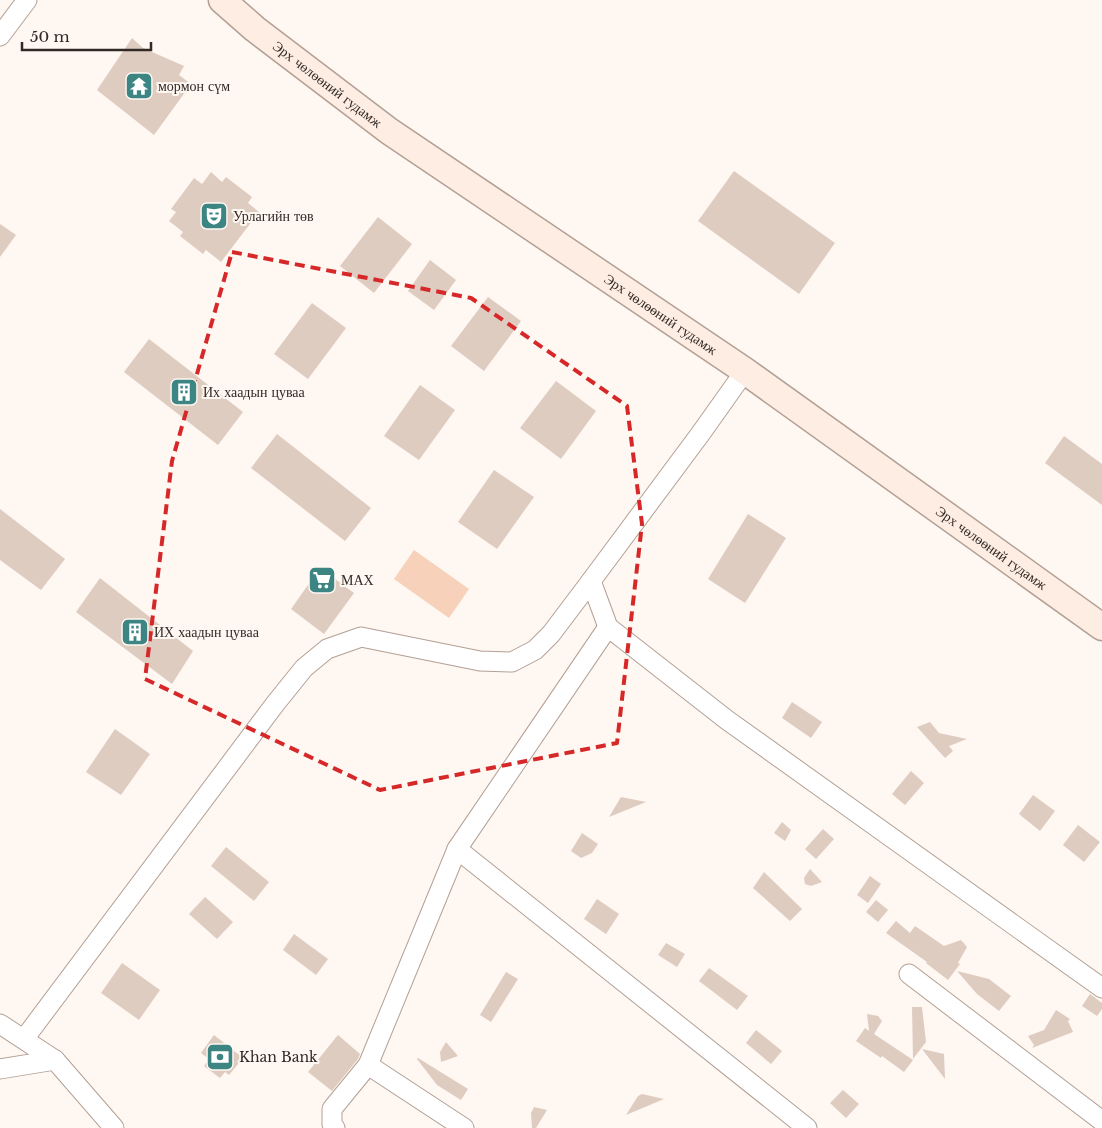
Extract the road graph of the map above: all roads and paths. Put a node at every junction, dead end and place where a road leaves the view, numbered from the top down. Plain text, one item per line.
1 (28, 0) edge
2 (222, 0) edge
3 (0, 36) edge
4 (745, 372) junction
5 (591, 581) junction
6 (1102, 627) edge
7 (608, 628) junction
8 (457, 849) junction
9 (909, 974) dead end
10 (1102, 988) edge
11 (0, 1024) edge
12 (24, 1039) junction
13 (55, 1060) junction
14 (368, 1065) junction
15 (0, 1069) edge
16 (1102, 1121) edge
17 (114, 1128) edge
18 (335, 1128) edge
19 (464, 1128) edge
20 (807, 1128) edge

1 - 3 street
2 - 4 main road, Эрх чөлөөний гудамж
4 - 5 street
4 - 6 main road, Эрх чөлөөний гудамж
5 - 7 street
5 - 12 street
7 - 8 street
7 - 10 street
8 - 14 street
8 - 20 street
9 - 16 street
11 - 12 street
12 - 13 street
13 - 15 street
13 - 17 street
14 - 18 street
14 - 19 street

